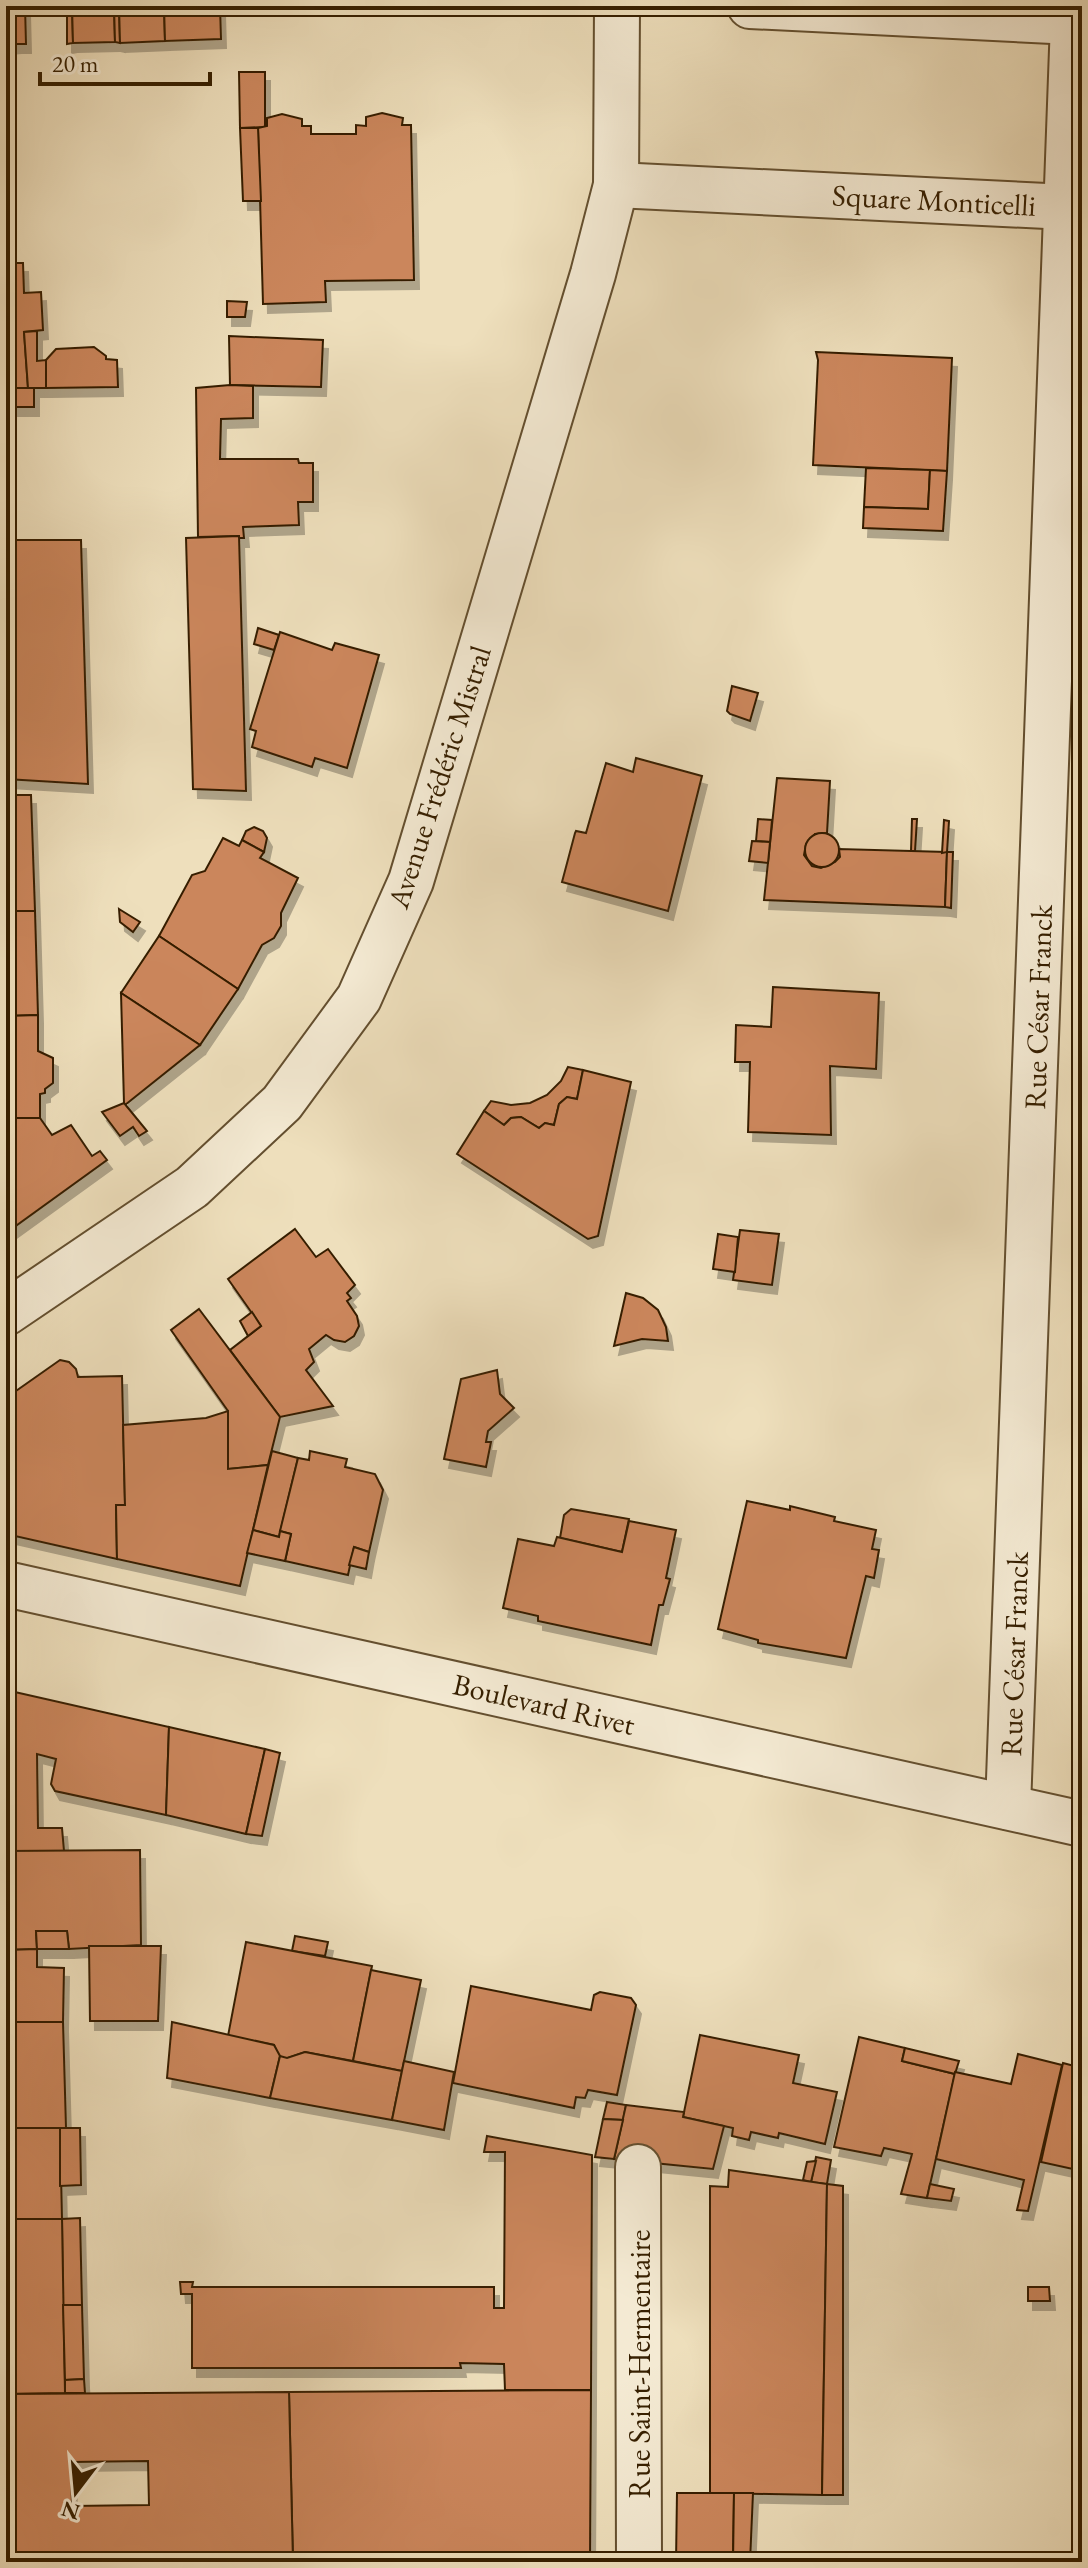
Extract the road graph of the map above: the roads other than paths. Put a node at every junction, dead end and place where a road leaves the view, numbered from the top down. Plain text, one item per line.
1 (617, 6) edge
2 (750, 6) edge
3 (1075, 14) edge
4 (1076, 110) edge
5 (616, 185) junction
6 (1067, 207) junction
7 (6, 1313) edge
8 (6, 1584) edge
9 (1008, 1807) junction
10 (1082, 1824) edge
11 (638, 2167) dead end
12 (639, 2562) edge

1 - 5 street
2 - 3 street, Square Monticelli
3 - 4 street, Square Monticelli
4 - 6 street, Square Monticelli
5 - 6 street, Square Monticelli
5 - 7 street, Avenue Frédéric Mistral
6 - 9 street, Rue César Franck
8 - 9 street, Boulevard Rivet
9 - 10 street, Boulevard Rivet
11 - 12 street, Rue Saint-Hermentaire

